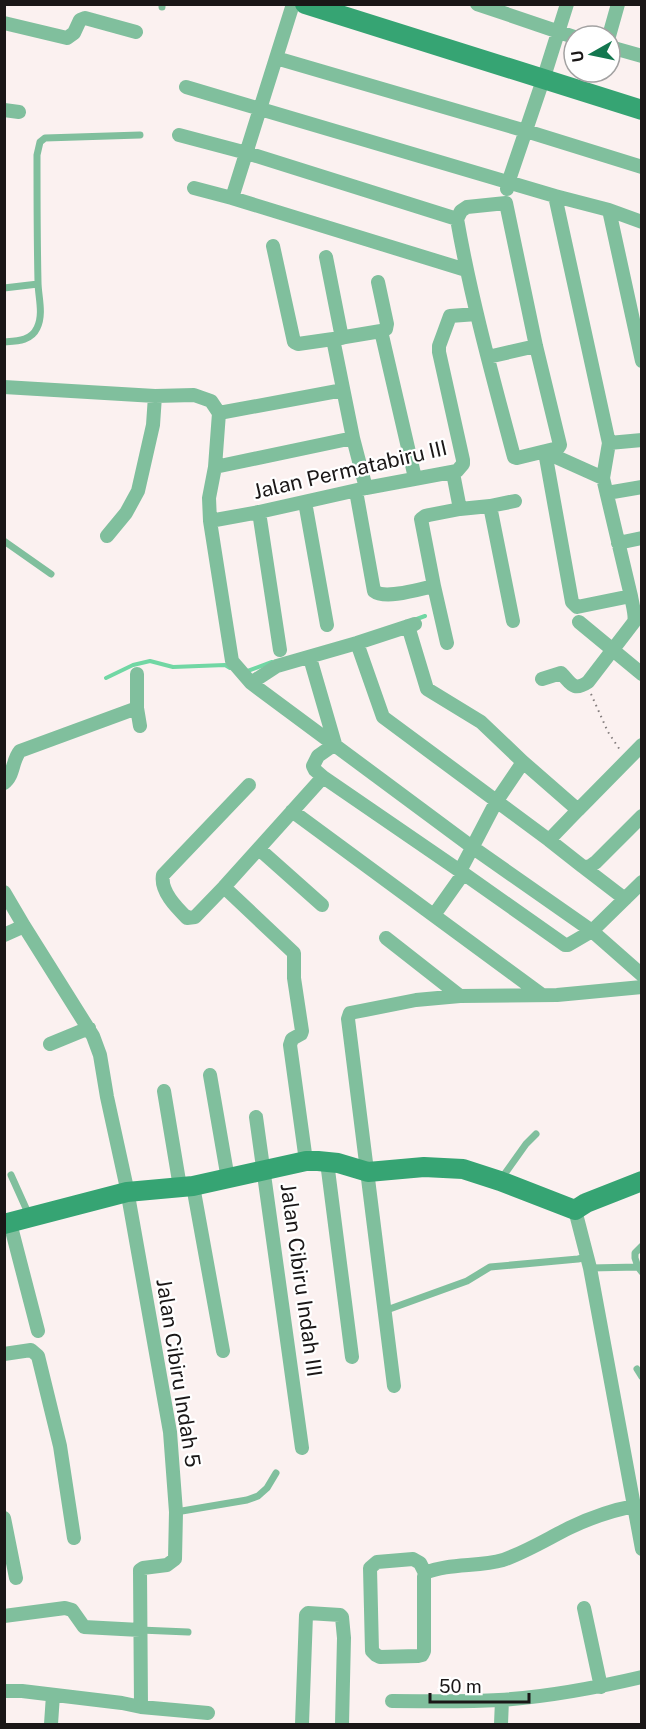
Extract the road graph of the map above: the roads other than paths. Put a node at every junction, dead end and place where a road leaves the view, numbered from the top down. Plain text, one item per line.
1 (293, 4) edge
2 (305, 4) edge
3 (477, 4) edge
4 (567, 4) edge
5 (618, 4) edge
6 (515, 11) edge
7 (4, 23) edge
8 (612, 24) edge
9 (136, 32) dead end
10 (558, 32) junction
11 (562, 33) edge
12 (622, 50) edge
13 (642, 56) edge
14 (276, 58) junction
15 (543, 80) junction
16 (186, 87) dead end
17 (4, 110) edge
18 (261, 110) junction
19 (642, 110) edge
20 (19, 112) dead end
21 (526, 131) junction
22 (140, 135) dead end
23 (179, 135) dead end
24 (247, 153) junction
25 (642, 167) edge
26 (508, 183) junction
27 (194, 188) dead end
28 (555, 196) junction
29 (232, 198) junction
30 (506, 203) junction
31 (609, 210) junction
32 (457, 219) junction
33 (642, 222) edge
34 (273, 246) dead end
35 (326, 257) dead end
36 (466, 270) junction
37 (378, 282) dead end
38 (38, 284) junction
39 (4, 288) edge
40 (477, 314) junction
41 (381, 331) junction
42 (337, 338) junction
43 (4, 342) edge
44 (536, 346) junction
45 (488, 357) junction
46 (642, 360) edge
47 (4, 387) edge
48 (343, 390) junction
49 (155, 396) junction
50 (219, 413) junction
51 (353, 438) junction
52 (642, 440) edge
53 (609, 443) junction
54 (546, 452) junction
55 (214, 467) junction
56 (453, 473) junction
57 (415, 478) junction
58 (603, 478) junction
59 (642, 487) edge
60 (361, 490) junction
61 (607, 493) junction
62 (515, 501) dead end
63 (305, 502) junction
64 (490, 506) junction
65 (460, 509) junction
66 (260, 512) junction
67 (210, 520) junction
68 (108, 536) dead end
69 (642, 538) edge
70 (4, 542) edge
71 (618, 543) junction
72 (51, 574) dead end
73 (434, 586) junction
74 (631, 596) junction
75 (513, 621) dead end
76 (579, 622) dead end
77 (327, 625) dead end
78 (357, 643) junction
79 (447, 643) dead end
80 (280, 650) dead end
81 (613, 651) junction
82 (310, 658) junction
83 (137, 674) dead end
84 (642, 674) edge
85 (542, 679) dead end
86 (251, 683) junction
87 (138, 708) junction
88 (140, 726) dead end
89 (335, 744) junction
90 (642, 745) edge
91 (524, 762) junction
92 (323, 777) junction
93 (4, 783) edge
94 (249, 785) dead end
95 (496, 802) junction
96 (578, 810) junction
97 (292, 811) junction
98 (642, 816) edge
99 (549, 840) junction
100 (472, 847) junction
101 (259, 849) junction
102 (582, 866) junction
103 (461, 872) junction
104 (642, 882) edge
105 (224, 887) junction
106 (4, 892) edge
107 (625, 898) junction
108 (322, 905) dead end
109 (434, 915) junction
110 (24, 926) junction
111 (592, 930) junction
112 (4, 935) edge
113 (386, 938) dead end
114 (642, 956) edge
115 (637, 970) edge
116 (642, 987) edge
117 (542, 995) junction
118 (460, 996) junction
119 (89, 1028) junction
120 (50, 1044) dead end
121 (210, 1075) dead end
122 (164, 1091) dead end
123 (256, 1117) dead end
124 (536, 1134) dead end
125 (306, 1161) junction
126 (327, 1162) junction
127 (264, 1170) junction
128 (368, 1172) junction
129 (11, 1175) dead end
130 (228, 1179) junction
131 (500, 1181) junction
132 (642, 1181) edge
133 (187, 1186) junction
134 (127, 1192) junction
135 (575, 1210) junction
136 (30, 1217) junction
137 (7, 1223) edge
138 (642, 1246) edge
139 (589, 1262) junction
140 (640, 1269) edge
141 (384, 1311) junction
142 (38, 1331) dead end
143 (223, 1351) dead end
144 (4, 1354) edge
145 (352, 1357) dead end
146 (637, 1369) dead end
147 (642, 1377) edge
148 (394, 1386) dead end
149 (302, 1448) dead end
150 (276, 1473) dead end
151 (638, 1505) edge
152 (176, 1512) junction
153 (4, 1518) edge
154 (74, 1538) dead end
155 (642, 1549) edge
156 (426, 1573) junction
157 (16, 1578) dead end
158 (584, 1608) dead end
159 (4, 1616) edge
160 (140, 1630) junction
161 (188, 1632) dead end
162 (642, 1677) edge
163 (601, 1687) junction
164 (4, 1691) edge
165 (53, 1695) junction
166 (502, 1700) junction
167 (392, 1701) dead end
168 (141, 1707) junction
169 (208, 1713) dead end
170 (51, 1725) edge
171 (302, 1725) edge
172 (342, 1725) edge
173 (501, 1725) edge

1 - 14 street
2 - 15 street
3 - 6 street
4 - 10 street
5 - 8 street
6 - 10 street
7 - 9 street
10 - 11 street
10 - 15 street
12 - 13 street
14 - 18 street
14 - 21 street
15 - 19 street
15 - 21 street
16 - 18 street
17 - 20 street
18 - 24 street
18 - 26 street
21 - 25 street
21 - 26 street
22 - 38 lane
23 - 24 street
24 - 29 street
24 - 32 street
26 - 28 street
26 - 30 street
27 - 29 street
28 - 31 street
28 - 53 street
29 - 36 street
30 - 32 street
30 - 44 street
31 - 33 street
31 - 46 street
32 - 36 street
34 - 42 street
35 - 42 street
36 - 40 street
37 - 41 street
38 - 39 lane
38 - 43 lane
40 - 45 street
40 - 56 street, Jalan Permatabiru III
41 - 42 street
41 - 57 street
42 - 48 street
44 - 45 street
44 - 54 street
45 - 54 street
47 - 49 street
48 - 50 street
48 - 51 street
49 - 50 street
49 - 68 street
50 - 55 street
51 - 55 street
51 - 60 street
52 - 53 street
53 - 58 street
54 - 58 street
54 - 74 street
55 - 67 street
56 - 57 street, Jalan Permatabiru III
56 - 65 street
57 - 60 street, Jalan Permatabiru III
58 - 61 street
59 - 61 street
60 - 63 street, Jalan Permatabiru III
60 - 73 street
61 - 71 street
62 - 64 street
63 - 66 street, Jalan Permatabiru III
63 - 77 street
64 - 65 street
64 - 75 street
65 - 73 street
66 - 67 street, Jalan Permatabiru III
66 - 80 street
67 - 86 street
69 - 71 street
70 - 72 lane
71 - 74 street
73 - 79 street
74 - 81 street
76 - 81 street
78 - 82 street
78 - 91 street
78 - 95 street
81 - 84 street
81 - 85 street
82 - 86 street
82 - 89 street
83 - 87 street
86 - 89 street
87 - 88 street
87 - 93 street
89 - 92 street
89 - 100 street
90 - 96 street
91 - 95 street
91 - 96 street
92 - 97 street
92 - 103 street
94 - 105 street
95 - 99 street
95 - 100 street
96 - 99 street
97 - 101 street
97 - 109 street
98 - 102 street
99 - 102 street
100 - 103 street
100 - 111 street
101 - 105 street
101 - 108 street
102 - 107 street
103 - 109 street
103 - 111 street
104 - 107 street
105 - 125 street
106 - 110 street, Jalan Cibiru Indah 5
107 - 111 street
109 - 117 street
110 - 112 street
110 - 119 street, Jalan Cibiru Indah 5
111 - 115 street
113 - 118 street
114 - 115 street
116 - 117 street
117 - 118 street
118 - 128 street
119 - 120 street
119 - 134 street, Jalan Cibiru Indah 5
121 - 130 street
122 - 133 street
123 - 127 street, Jalan Cibiru Indah III
124 - 131 lane
125 - 126 street
125 - 127 street
126 - 128 street
126 - 145 street
127 - 130 street
127 - 149 street, Jalan Cibiru Indah III
128 - 131 street
128 - 141 street
129 - 136 lane
130 - 133 street
131 - 135 street
132 - 135 street
133 - 134 street
133 - 143 street
134 - 136 street
134 - 152 street, Jalan Cibiru Indah 5
135 - 139 street
136 - 137 street
137 - 142 street
138 - 140 lane
139 - 140 lane
139 - 141 lane
139 - 151 street
141 - 148 street
144 - 154 street
146 - 147 lane
150 - 152 lane
151 - 155 street
151 - 156 street
152 - 160 street, Jalan Cibiru Indah 5
153 - 157 street
156 - 156 street
158 - 163 street
159 - 160 street
160 - 161 lane
160 - 168 street
162 - 163 street
163 - 166 street
164 - 165 street
165 - 168 street
165 - 170 street
166 - 167 street
166 - 173 street
168 - 169 street
171 - 172 street

